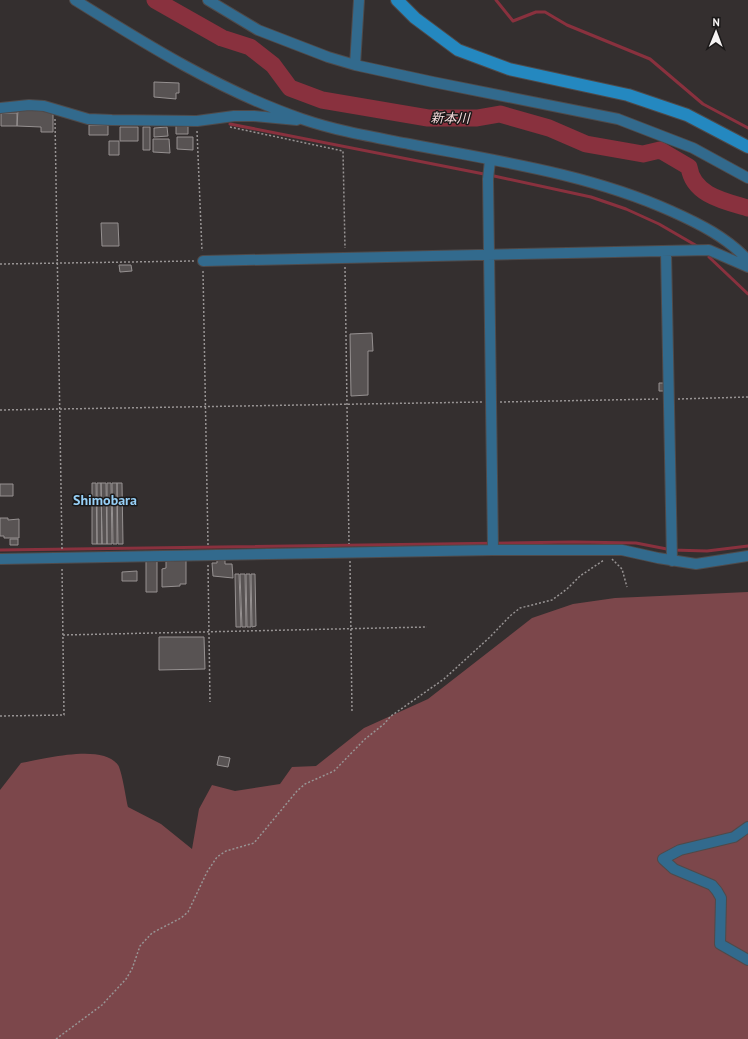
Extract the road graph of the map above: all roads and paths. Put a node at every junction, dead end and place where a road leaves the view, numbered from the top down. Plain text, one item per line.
1 (75, 0) edge
2 (208, 0) edge
3 (359, 0) edge
4 (397, 0) edge
5 (355, 65) junction
6 (0, 108) edge
7 (55, 109) junction
8 (222, 118) junction
9 (301, 118) junction
10 (196, 121) junction
11 (748, 147) edge
12 (490, 160) junction
13 (748, 178) edge
14 (666, 252) junction
15 (489, 254) junction
16 (345, 258) junction
17 (748, 260) edge
18 (202, 261) junction
19 (57, 263) junction
20 (0, 264) edge
21 (748, 267) edge
22 (748, 397) edge
23 (669, 399) junction
24 (491, 402) junction
25 (348, 405) junction
26 (205, 407) junction
27 (60, 409) junction
28 (0, 410) edge
29 (493, 550) junction
30 (349, 552) junction
31 (208, 555) junction
32 (748, 556) edge
33 (62, 557) junction
34 (0, 558) edge
35 (672, 561) junction
36 (626, 586) dead end
37 (427, 627) dead end
38 (351, 628) junction
39 (210, 632) junction
40 (63, 635) junction
41 (210, 702) dead end
42 (352, 714) dead end
43 (0, 716) edge
44 (748, 827) edge
45 (748, 960) edge
46 (56, 1039) edge

1 - 9 street
2 - 5 street
3 - 5 street
4 - 11 street
5 - 13 street
6 - 7 street
7 - 10 street
7 - 19 path
8 - 9 street
8 - 10 street
8 - 16 path
9 - 12 street
10 - 18 path
12 - 15 street
12 - 17 street
14 - 15 street
14 - 21 street
14 - 23 street
15 - 16 street
15 - 24 street
16 - 18 street
16 - 25 path
18 - 19 path
18 - 26 path
19 - 20 path
19 - 27 path
22 - 23 path
23 - 24 path
23 - 35 street
24 - 25 path
24 - 29 street
25 - 26 path
25 - 30 path
26 - 27 path
26 - 31 path
27 - 28 path
27 - 33 path
29 - 30 street
29 - 35 street
30 - 31 street
30 - 38 path
31 - 33 street
31 - 39 path
32 - 35 street
33 - 34 street
33 - 40 path
36 - 46 path
37 - 38 path
38 - 39 path
38 - 42 path
39 - 40 path
39 - 41 path
40 - 43 path
44 - 45 street

